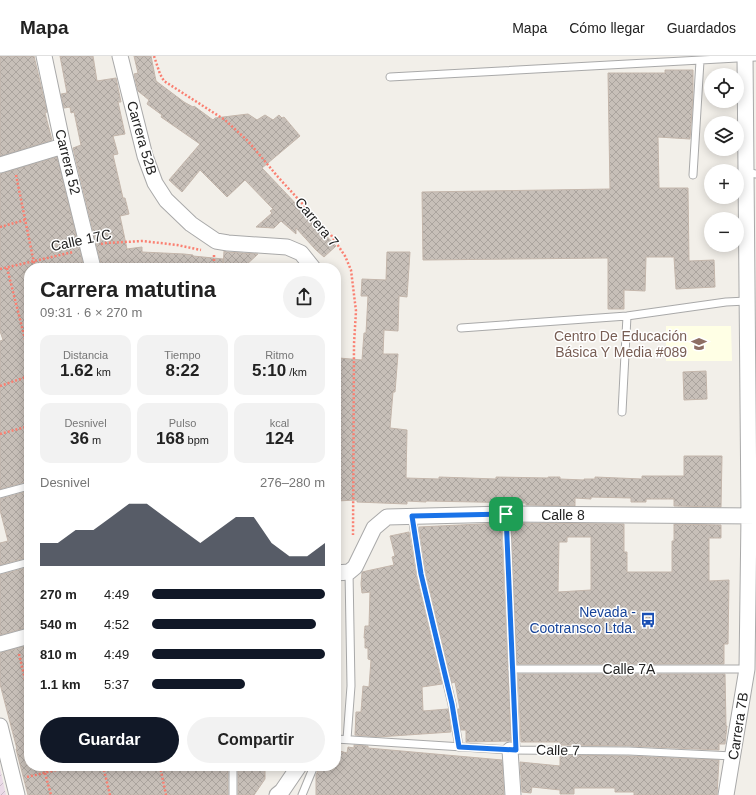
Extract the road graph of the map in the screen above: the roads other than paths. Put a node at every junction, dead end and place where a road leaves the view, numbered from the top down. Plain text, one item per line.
1 (44, 56) edge
2 (120, 56) edge
3 (748, 57) edge
4 (700, 61) junction
5 (390, 77) dead end
6 (63, 146) junction
7 (7, 163) edge
8 (751, 173) edge
9 (693, 175) dead end
10 (92, 263) edge
11 (309, 263) edge
12 (747, 301) junction
13 (628, 316) junction
14 (462, 328) dead end
15 (622, 412) dead end
16 (24, 487) edge
17 (0, 494) edge
18 (506, 514) junction
19 (412, 516) junction
20 (752, 516) edge
21 (24, 563) edge
22 (0, 570) edge
23 (342, 572) edge
24 (22, 638) edge
25 (0, 644) edge
26 (512, 669) junction
27 (747, 669) junction
28 (0, 726) edge
29 (341, 739) edge
30 (346, 739) junction
31 (459, 747) junction
32 (513, 750) junction
33 (733, 756) junction
34 (233, 771) edge
35 (296, 771) edge
36 (312, 771) edge
37 (15, 788) edge
38 (233, 795) edge
39 (277, 795) edge
40 (302, 795) edge
41 (513, 795) edge
42 (726, 795) edge

1 - 6 street, Carrera 52
2 - 11 street, Carrera 52B
3 - 4 lane
3 - 8 street, Carrera 7B
4 - 5 lane
4 - 9 lane
6 - 7 street
6 - 10 street, Carrera 52
8 - 12 street, Carrera 7B
12 - 13 lane
12 - 20 street, Carrera 7B
13 - 14 lane
13 - 15 lane
16 - 17 lane
18 - 19 street, Calle 8
18 - 20 street, Calle 8
18 - 26 lane
19 - 23 street, Calle 8
19 - 31 lane
20 - 27 street, Carrera 7B
21 - 22 lane
23 - 30 lane
24 - 25 street
26 - 27 lane, Calle 7A
26 - 32 lane
27 - 33 street, Carrera 7B
28 - 37 street
29 - 30 lane, Calle 7
30 - 31 lane, Calle 7
31 - 32 lane, Calle 7
32 - 33 lane, Calle 7
32 - 41 street
33 - 42 street, Carrera 7B
34 - 38 lane
35 - 39 street
36 - 40 lane

